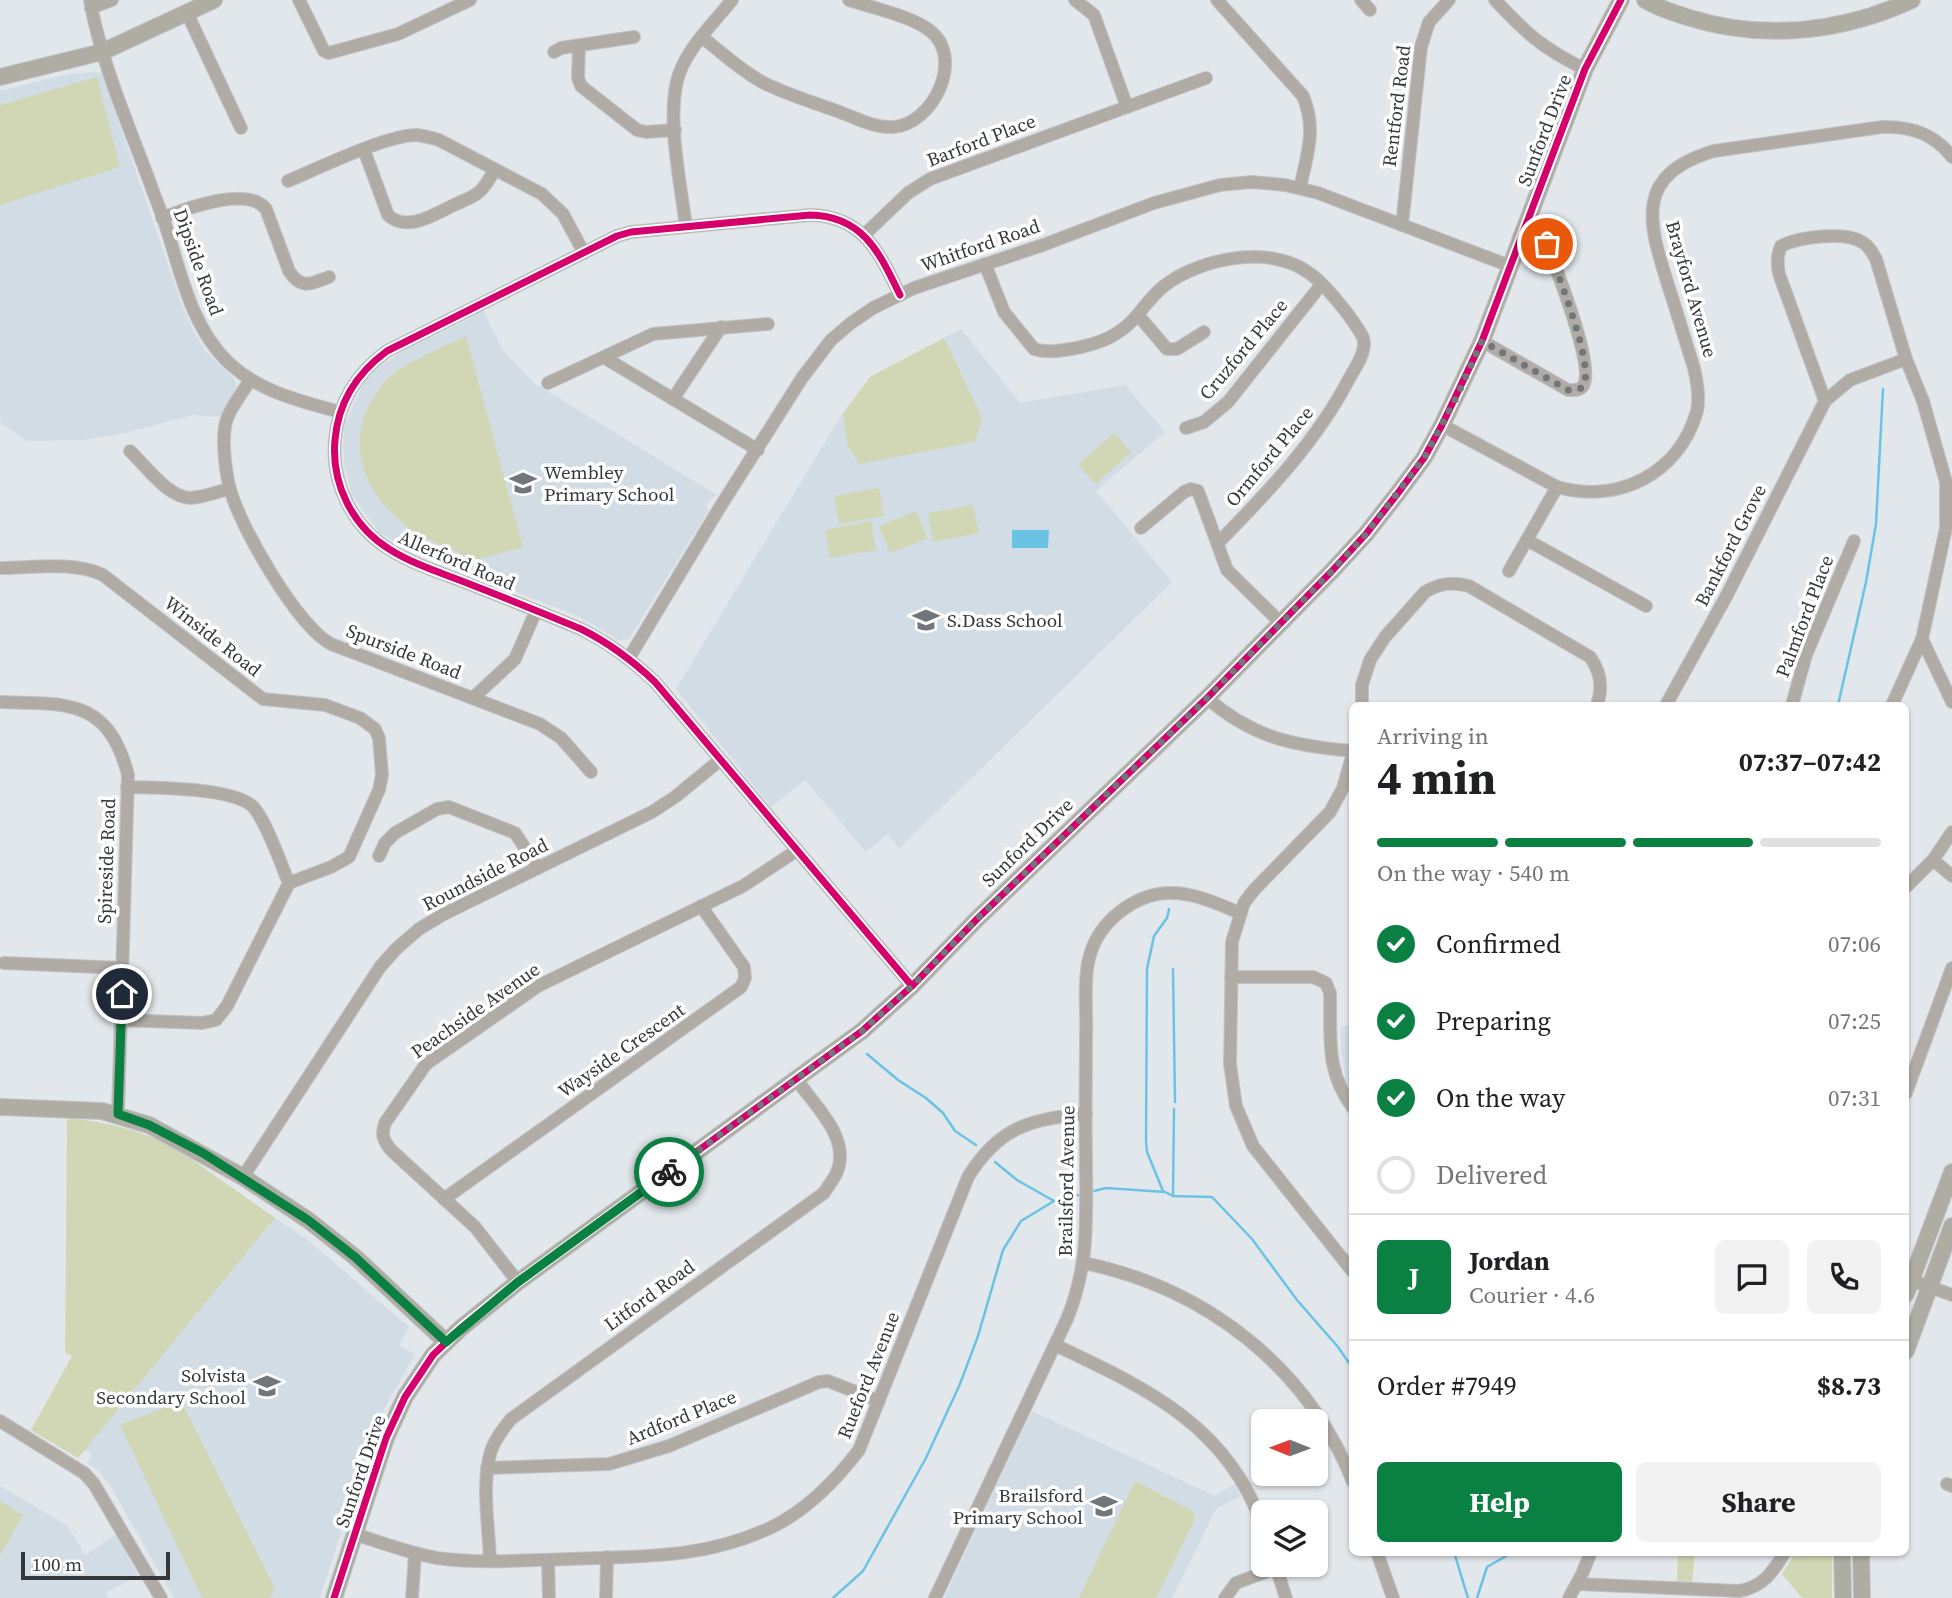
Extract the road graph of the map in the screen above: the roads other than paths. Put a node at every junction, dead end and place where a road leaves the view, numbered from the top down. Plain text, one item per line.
1 (113, 0) edge
2 (214, 0) edge
3 (299, 0) edge
4 (470, 0) edge
5 (732, 0) edge
6 (849, 0) edge
7 (1075, 0) edge
8 (1217, 0) edge
9 (1361, 0) edge
10 (1449, 0) edge
11 (1495, 0) edge
12 (1621, 0) edge
13 (1645, 0) edge
14 (1912, 0) edge
15 (90, 4) edge
16 (1370, 10) dead end
17 (187, 13) junction
18 (702, 37) junction
19 (630, 39) dead end
20 (579, 46) junction
21 (558, 50) dead end
22 (102, 52) junction
23 (1585, 69) junction
24 (0, 77) edge
25 (1206, 78) dead end
26 (1127, 107) junction
27 (241, 128) dead end
28 (675, 131) junction
29 (363, 150) junction
30 (1952, 157) edge
31 (495, 170) junction
32 (288, 181) dead end
33 (1300, 188) junction
34 (162, 218) junction
35 (1402, 225) junction
36 (686, 227) junction
37 (864, 235) junction
38 (1547, 244) dead end
39 (584, 253) junction
40 (985, 264) junction
41 (1510, 266) junction
42 (330, 277) dead end
43 (1321, 285) junction
44 (900, 295) junction
45 (1138, 315) junction
46 (768, 324) dead end
47 (721, 327) junction
48 (1204, 332) dead end
49 (1482, 341) junction
50 (605, 358) junction
51 (1906, 359) junction
52 (250, 380) junction
53 (548, 383) dead end
54 (673, 399) junction
55 (1825, 401) junction
56 (340, 412) junction
57 (1442, 425) junction
58 (1186, 428) dead end
59 (758, 450) junction
60 (130, 451) dead end
61 (1557, 487) junction
62 (229, 489) junction
63 (1141, 528) dead end
64 (1527, 540) junction
65 (1854, 541) dead end
66 (1218, 543) junction
67 (0, 568) edge
68 (1509, 571) dead end
69 (1646, 606) dead end
70 (537, 611) junction
71 (1281, 623) junction
72 (1922, 639) junction
73 (629, 658) junction
74 (473, 698) junction
75 (1207, 698) junction
76 (0, 702) edge
77 (1362, 702) edge
78 (1598, 702) edge
79 (1668, 702) edge
80 (1793, 702) edge
81 (1893, 702) edge
82 (1952, 702) edge
83 (1349, 752) edge
84 (720, 760) junction
85 (1349, 766) edge
86 (591, 772) dead end
87 (127, 787) junction
88 (1952, 832) edge
89 (796, 850) junction
90 (379, 856) dead end
91 (1933, 860) junction
92 (538, 868) junction
93 (1952, 876) edge
94 (289, 883) junction
95 (1909, 884) edge
96 (701, 906) junction
97 (1240, 913) junction
98 (4, 964) dead end
99 (123, 968) junction
100 (1952, 968) edge
101 (1231, 977) junction
102 (912, 986) junction
103 (121, 1020) junction
104 (797, 1080) junction
105 (1909, 1085) edge
106 (1349, 1102) edge
107 (0, 1107) edge
108 (118, 1114) junction
109 (1086, 1114) junction
110 (1952, 1172) edge
111 (243, 1177) junction
112 (444, 1199) junction
113 (1952, 1226) edge
114 (1084, 1263) junction
115 (1349, 1267) edge
116 (518, 1282) junction
117 (1909, 1284) edge
118 (1909, 1287) edge
119 (1929, 1287) junction
120 (1952, 1295) edge
121 (446, 1342) junction
122 (1909, 1343) edge
123 (1055, 1345) junction
124 (879, 1401) junction
125 (0, 1421) edge
126 (487, 1468) junction
127 (1349, 1474) edge
128 (1251, 1500) edge
129 (355, 1534) junction
130 (415, 1554) junction
131 (1378, 1556) edge
132 (1589, 1556) edge
133 (1782, 1556) edge
134 (1843, 1556) edge
135 (1861, 1556) edge
136 (607, 1558) junction
137 (548, 1560) junction
138 (490, 1561) junction
139 (1251, 1576) edge
140 (1279, 1577) edge
141 (1577, 1584) junction
142 (1655, 1593) edge
143 (1725, 1595) edge
144 (161, 1598) edge
145 (334, 1598) edge
146 (412, 1598) edge
147 (549, 1598) edge
148 (606, 1598) edge
149 (935, 1598) edge
150 (1225, 1598) edge
151 (1286, 1598) edge
152 (1392, 1598) edge
153 (1569, 1598) edge
154 (1843, 1598) edge
155 (1862, 1598) edge

1 - 15 street
2 - 17 street
3 - 4 street
5 - 18 street
6 - 18 street
7 - 26 street
8 - 33 street
9 - 16 street
10 - 35 street, Rentford Road
11 - 23 street
12 - 23 street, Sunford Drive
13 - 14 street
15 - 22 street, Dipside Road
17 - 22 street
17 - 27 street
18 - 28 street
19 - 20 street
20 - 21 street
20 - 28 street
22 - 24 street
22 - 34 street, Dipside Road
23 - 41 street, Sunford Drive
25 - 26 street, Barford Place
26 - 37 street, Barford Place
28 - 36 street
29 - 31 street
29 - 31 street
29 - 32 street
30 - 61 street, Brayford Avenue
31 - 39 street
33 - 35 street, Whitford Road
33 - 40 street, Whitford Road
34 - 42 street
34 - 52 street, Dipside Road
35 - 41 street, Whitford Road
36 - 37 street, Allerford Road
36 - 39 street, Allerford Road
37 - 44 street, Allerford Road
38 - 49 street
39 - 56 street, Allerford Road
40 - 44 street, Whitford Road
40 - 45 street, Ormford Place
41 - 49 street, Sunford Drive
43 - 45 street, Ormford Place
43 - 58 street, Cruzford Place
43 - 66 street, Ormford Place
44 - 59 street, Whitford Road
45 - 48 street
46 - 47 street
47 - 50 street
47 - 54 street
49 - 57 street, Sunford Drive
50 - 53 street
50 - 54 street
51 - 55 street, Bankford Grove
51 - 55 street
51 - 72 street
52 - 56 street, Dipside Road
52 - 62 street, Spurside Road
54 - 59 street
55 - 79 street, Bankford Grove
56 - 70 street, Allerford Road
57 - 61 street, Brayford Avenue
57 - 71 street, Sunford Drive
59 - 73 street, Whitford Road
60 - 62 street
61 - 64 street
62 - 74 street, Spurside Road
63 - 66 street, Ormford Place
64 - 68 street
64 - 69 street
65 - 80 street, Palmford Place
66 - 71 street, Ormford Place
67 - 94 street, Winside Road
70 - 73 street, Allerford Road
70 - 74 street, Spurside Road
71 - 75 street, Sunford Drive
72 - 81 street
72 - 82 street
73 - 84 street, Allerford Road
74 - 86 street, Spurside Road
75 - 83 street
75 - 102 street, Sunford Drive
76 - 87 street, Spireside Road
77 - 78 street
84 - 89 street, Allerford Road
84 - 92 street, Roundside Road
85 - 97 street
87 - 94 street
87 - 99 street, Spireside Road
88 - 91 street
89 - 96 street, Peachside Avenue
89 - 102 street, Allerford Road
90 - 92 street
91 - 93 street
91 - 95 street
92 - 111 street, Roundside Road
94 - 103 street
96 - 112 street, Wayside Crescent
96 - 112 street, Peachside Avenue
97 - 101 street
97 - 109 street, Brailsford Avenue
98 - 99 street
99 - 103 street, Spireside Road
100 - 105 street
101 - 106 street
101 - 115 street
102 - 104 street, Sunford Drive
103 - 108 street, Spireside Road
104 - 116 street, Sunford Drive
104 - 126 street, Litford Road
107 - 108 street
108 - 111 street
109 - 114 street, Brailsford Avenue
109 - 124 street, Rueford Avenue
110 - 117 street
111 - 121 street
112 - 116 street, Peachside Avenue
113 - 119 street
114 - 123 street, Brailsford Avenue
114 - 127 street
116 - 121 street, Sunford Drive
118 - 119 street
119 - 120 street
119 - 122 street
121 - 129 street, Sunford Drive
123 - 128 street
123 - 149 street, Brailsford Avenue
124 - 126 street, Ardford Place
124 - 136 street, Rueford Avenue
125 - 144 street
126 - 138 street, Litford Road
129 - 130 street, Rueford Avenue
129 - 145 street, Sunford Drive
130 - 138 street, Rueford Avenue
130 - 146 street
131 - 152 street
132 - 141 street
133 - 143 street
134 - 154 street
135 - 155 street
136 - 137 street, Rueford Avenue
136 - 148 street
137 - 138 street, Rueford Avenue
137 - 147 street
139 - 150 street
140 - 151 street
141 - 142 street
141 - 153 street
142 - 143 street

